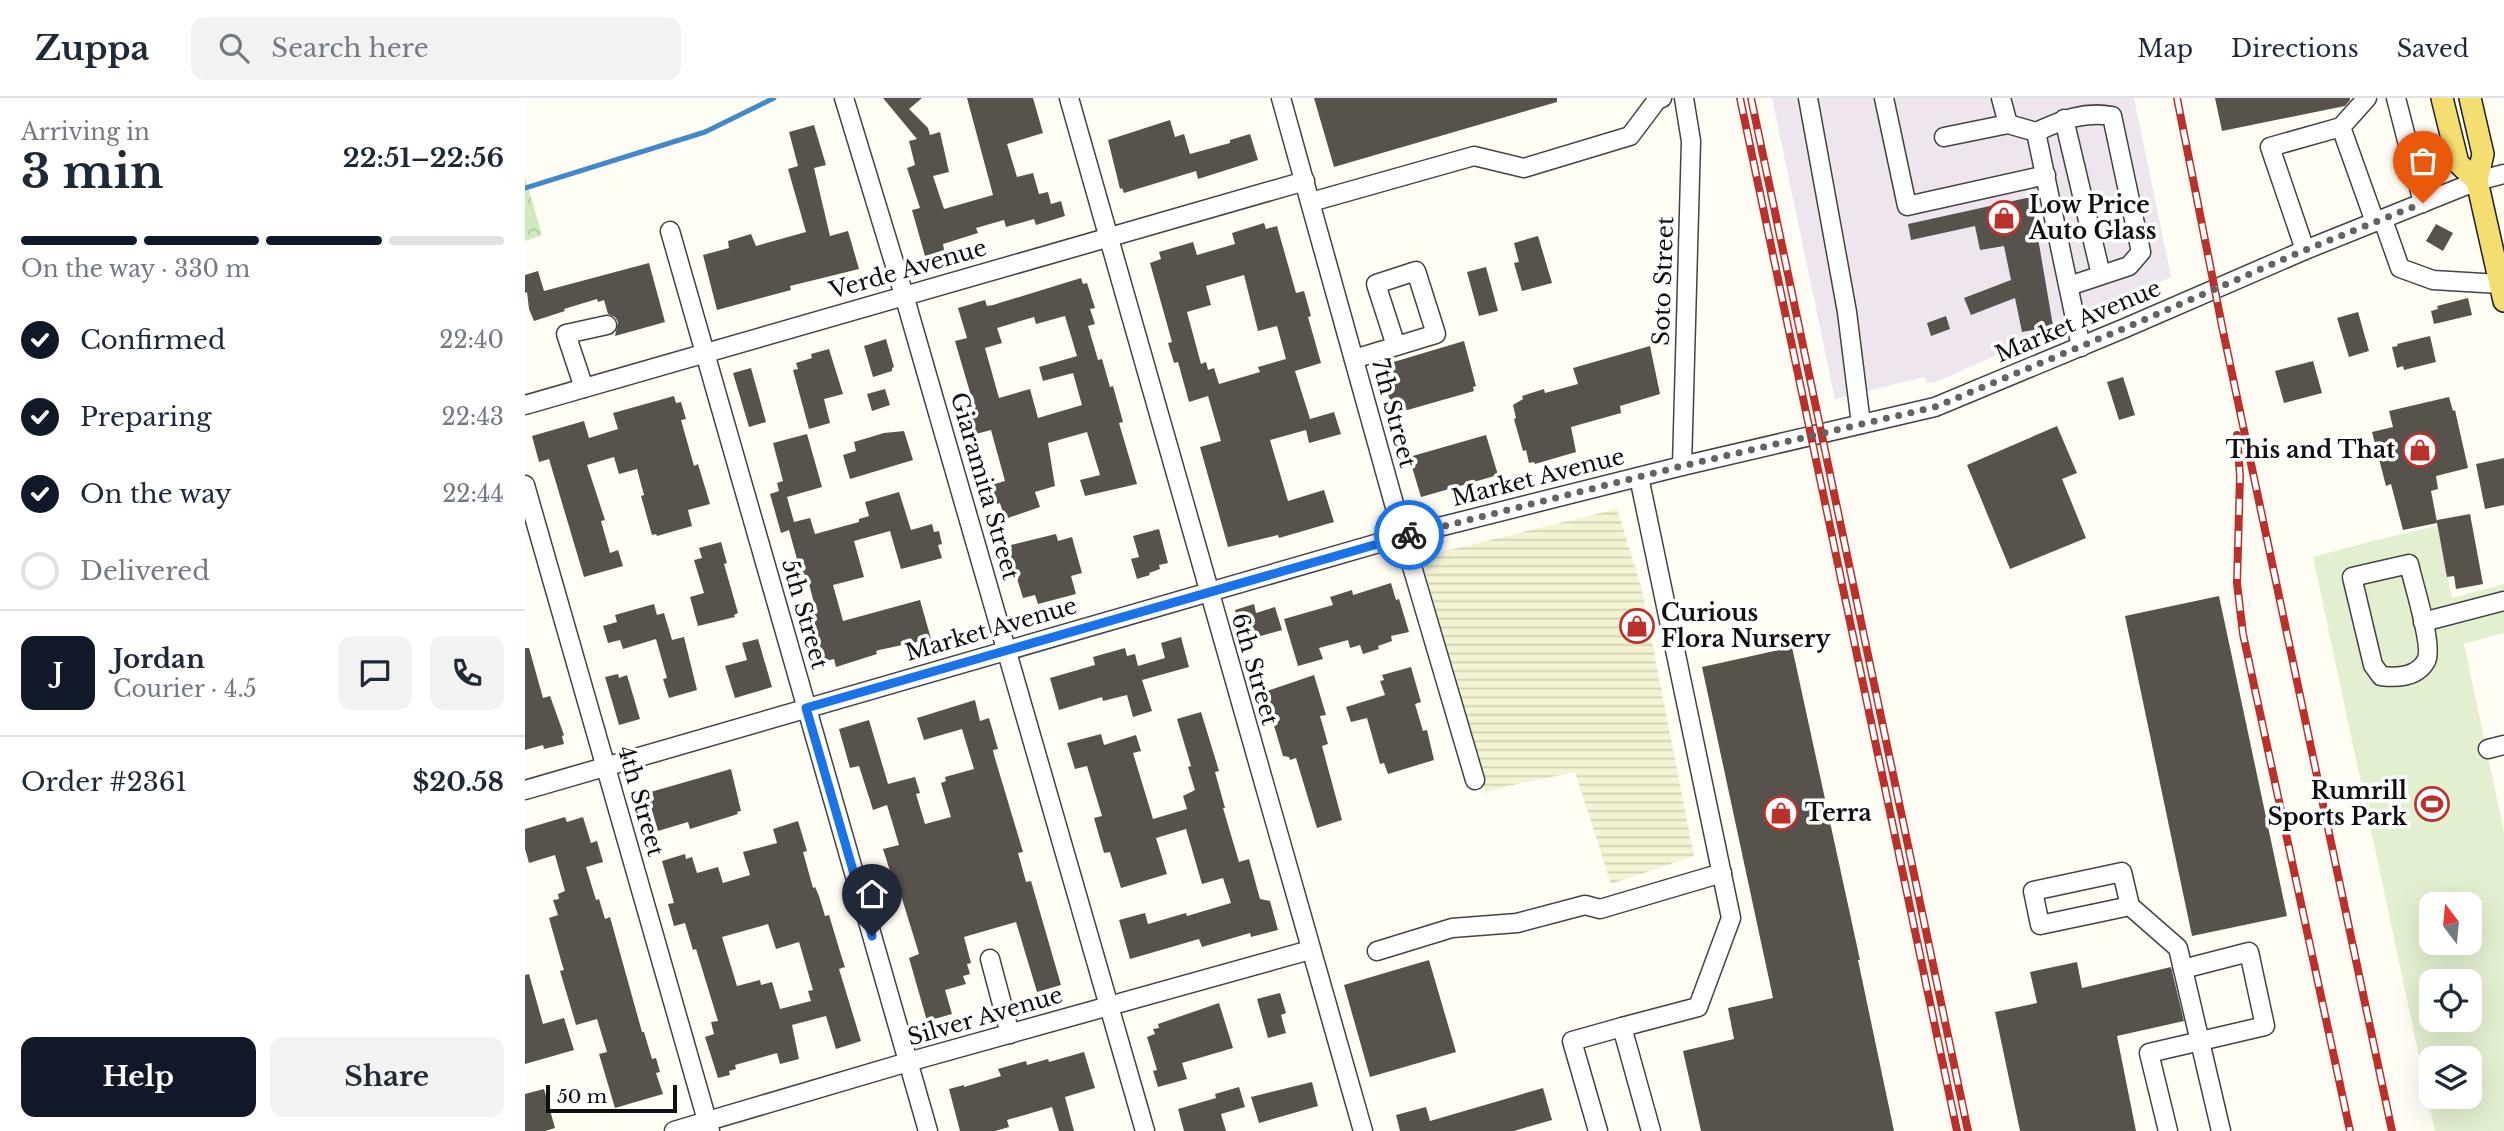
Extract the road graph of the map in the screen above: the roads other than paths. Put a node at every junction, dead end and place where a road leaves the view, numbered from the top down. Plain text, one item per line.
1 (844, 98) edge
2 (1069, 98) edge
3 (1281, 98) edge
4 (1662, 98) edge
5 (1684, 98) edge
6 (1808, 98) edge
7 (1884, 98) edge
8 (2001, 98) edge
9 (2396, 98) edge
10 (2442, 98) edge
11 (2470, 98) edge
12 (2363, 100) edge
13 (2064, 120) junction
14 (2008, 124) junction
15 (2341, 127) junction
16 (2036, 132) junction
17 (1944, 137) dead end
18 (2504, 174) edge
19 (2046, 175) junction
20 (1305, 181) junction
21 (2477, 181) junction
22 (1311, 202) junction
23 (2423, 203) junction
24 (2379, 221) junction
25 (670, 231) dead end
26 (1108, 238) junction
27 (2305, 250) junction
28 (2101, 275) junction
29 (2069, 286) junction
30 (2502, 292) edge
31 (904, 295) junction
32 (607, 325) dead end
33 (1396, 346) dead end
34 (2081, 347) junction
35 (705, 352) junction
36 (1355, 359) junction
37 (584, 388) junction
38 (525, 405) edge
39 (1861, 424) junction
40 (1682, 466) junction
41 (1639, 477) junction
42 (525, 485) edge
43 (1403, 536) junction
44 (1208, 592) junction
45 (2504, 601) edge
46 (2423, 622) junction
47 (1007, 649) junction
48 (806, 708) junction
49 (606, 767) junction
50 (1475, 780) dead end
51 (525, 790) edge
52 (1722, 873) junction
53 (2130, 906) junction
54 (1310, 950) junction
55 (1377, 951) dead end
56 (990, 960) dead end
57 (2183, 969) junction
58 (1110, 1006) junction
59 (1622, 1027) junction
60 (1010, 1034) junction
61 (2201, 1042) junction
62 (908, 1062) junction
63 (708, 1126) edge
64 (674, 1131) edge
65 (928, 1131) edge
66 (1145, 1131) edge
67 (1363, 1131) edge
68 (1598, 1131) edge
69 (1651, 1131) edge
70 (2168, 1131) edge
71 (2221, 1131) edge

1 - 31 street, Giaramita Street
2 - 26 street, 6th Street
3 - 20 street, 7th Street
4 - 22 street
5 - 40 street, Soto Street
6 - 39 street
7 - 19 street
8 - 14 street
9 - 23 street
10 - 21 main road
11 - 21 main road
12 - 15 street
13 - 16 street
13 - 28 street
13 - 28 street
14 - 16 street
14 - 17 street
15 - 24 street
15 - 27 street
16 - 19 street
18 - 21 street, Market Avenue
19 - 29 street
20 - 22 street, 7th Street
20 - 26 street, Verde Avenue
21 - 23 street, Market Avenue
21 - 30 main road
22 - 36 street, 7th Street
23 - 24 street, Market Avenue
24 - 27 street, Market Avenue
24 - 30 street
25 - 35 street, 5th Street
26 - 31 street, Verde Avenue
26 - 44 street, 6th Street
27 - 34 street, Market Avenue
28 - 29 street
29 - 34 street
31 - 35 street, Verde Avenue
31 - 47 street, Giaramita Street
32 - 37 street
33 - 36 street
34 - 39 street, Market Avenue
35 - 37 street, Verde Avenue
35 - 48 street, 5th Street
36 - 43 street, 7th Street
37 - 38 street, Verde Avenue
39 - 40 street, Market Avenue
40 - 41 street, Market Avenue
41 - 43 street, Market Avenue
41 - 52 street
42 - 49 street, 4th Street
43 - 44 street, Market Avenue
43 - 50 street, 7th Street
44 - 47 street, Market Avenue
44 - 54 street, 6th Street
45 - 46 street
46 - 46 street
47 - 48 street, Market Avenue
47 - 58 street, Giaramita Street
48 - 49 street, Market Avenue
48 - 62 street, 5th Street
49 - 51 street, Market Avenue
49 - 63 street, 4th Street
52 - 55 street
52 - 59 street
53 - 53 street
53 - 57 street
54 - 58 street, Silver Avenue
54 - 67 street, 6th Street
56 - 60 street
57 - 61 street
57 - 61 street
58 - 60 street, Silver Avenue
58 - 66 street, Giaramita Street
59 - 68 street
59 - 69 street
60 - 62 street, Silver Avenue
61 - 70 street
61 - 71 street
62 - 63 street, Silver Avenue
62 - 65 street, 5th Street
63 - 64 street, Silver Avenue

